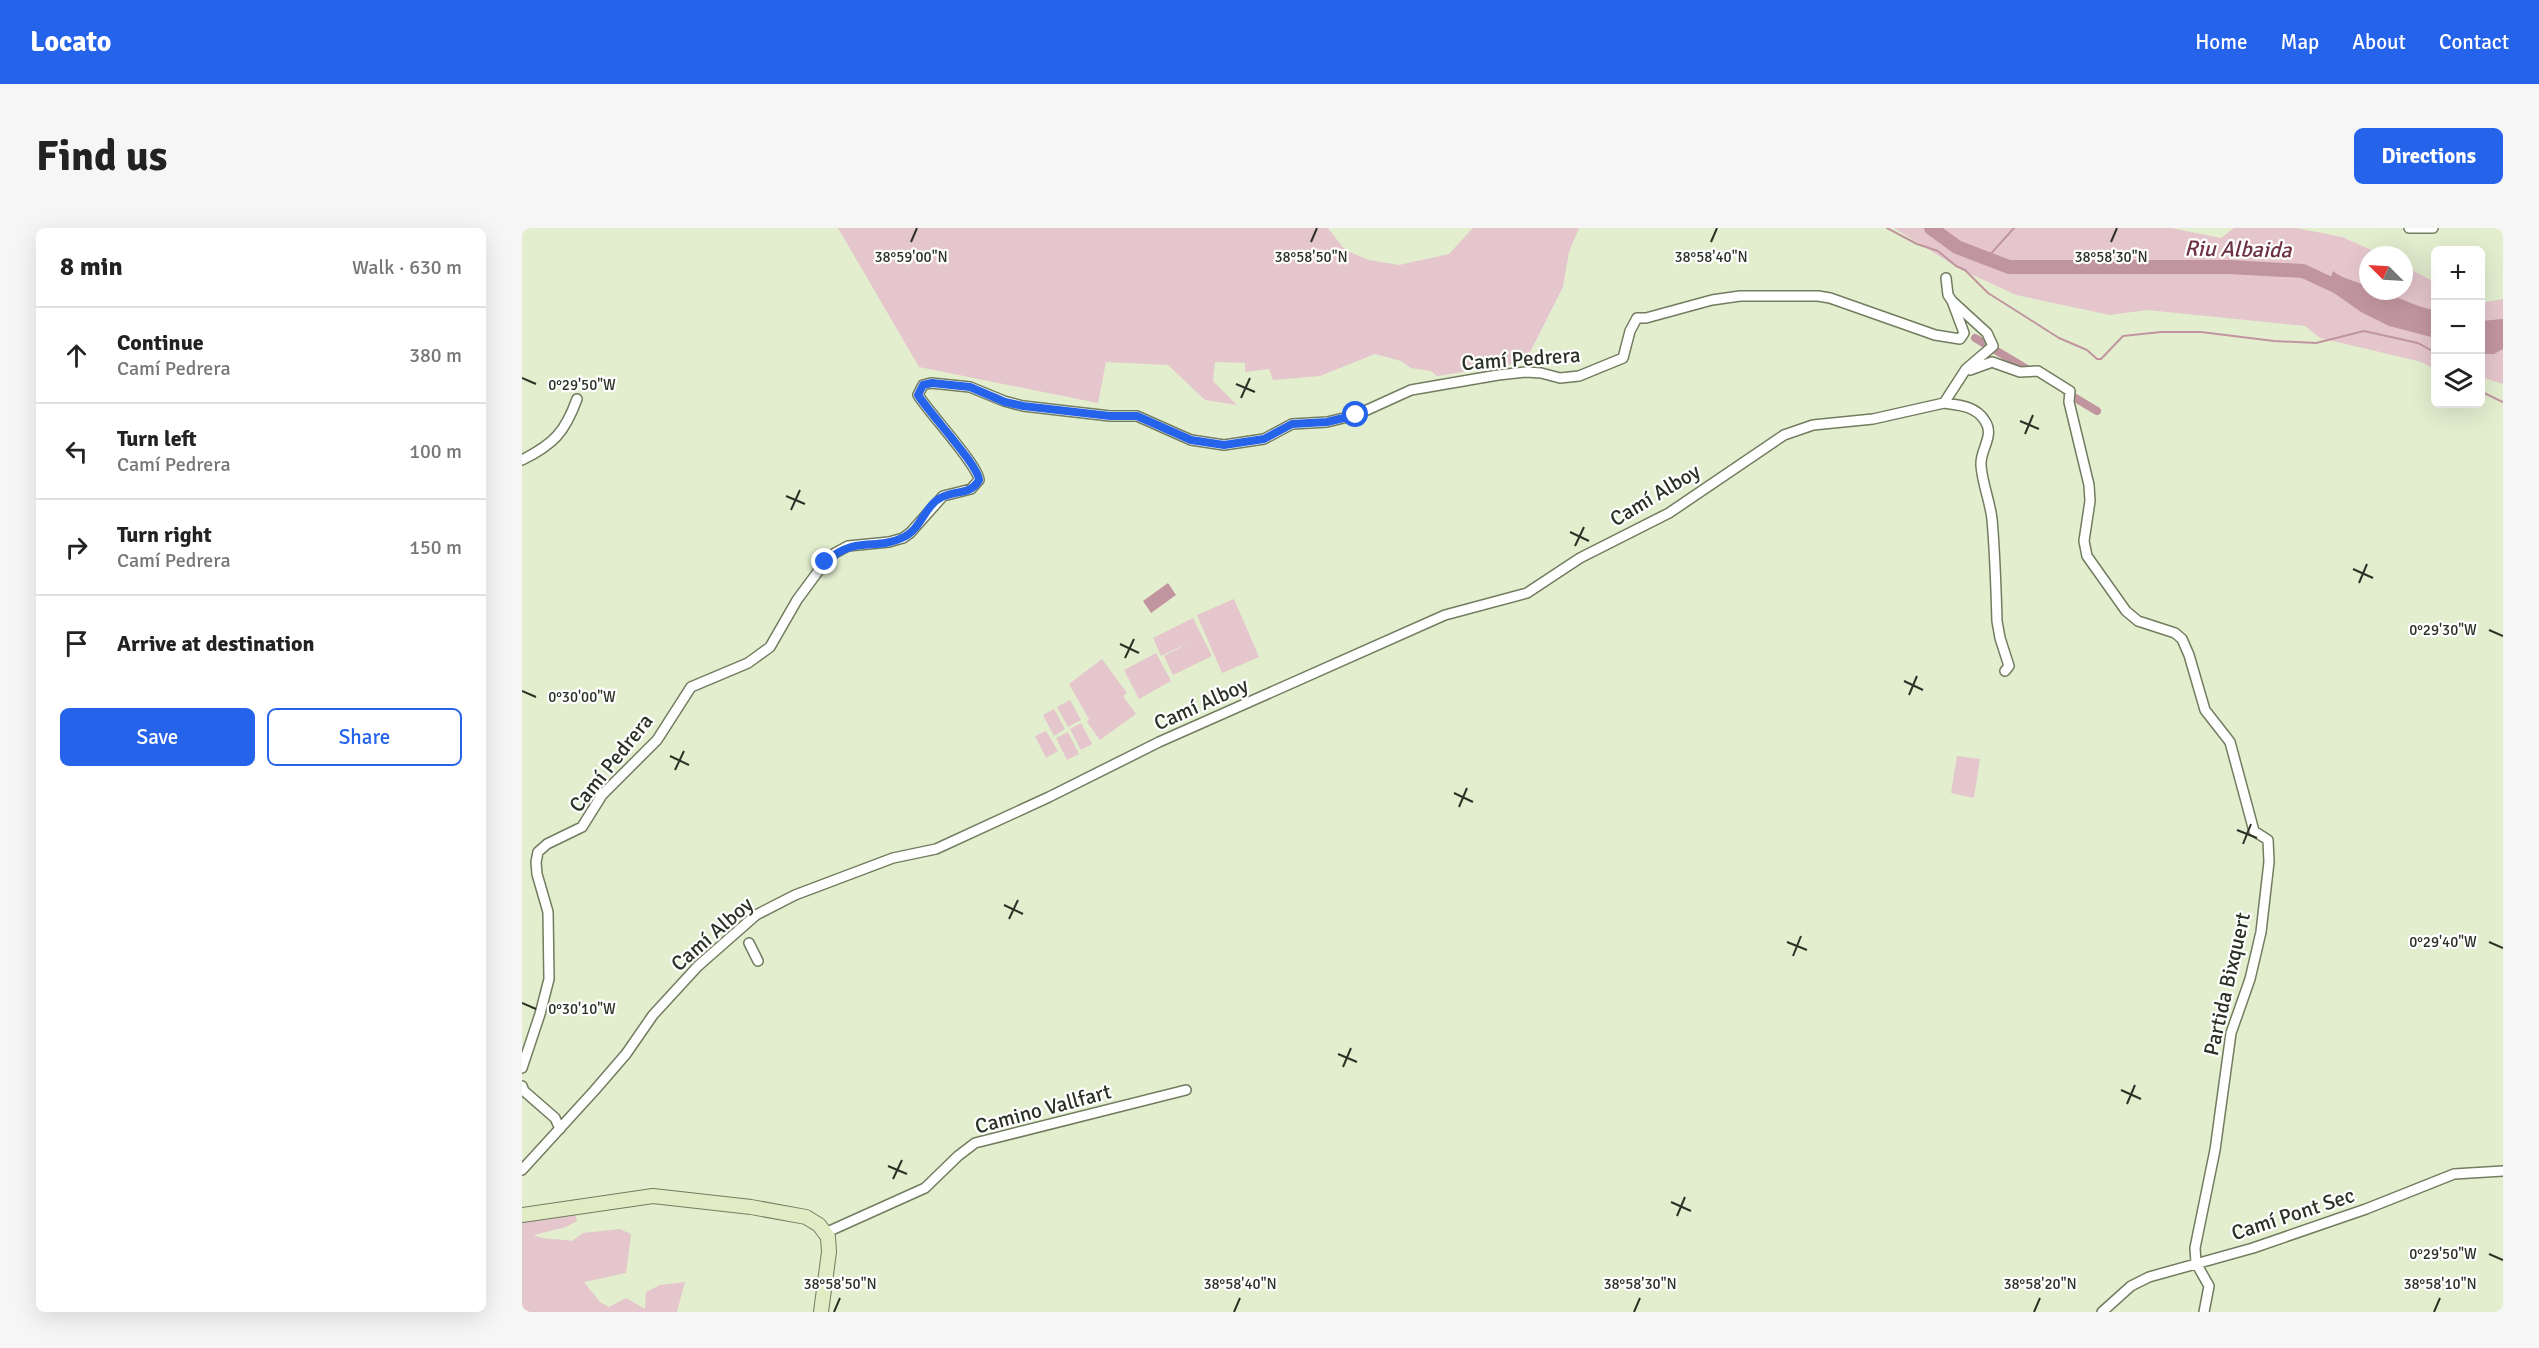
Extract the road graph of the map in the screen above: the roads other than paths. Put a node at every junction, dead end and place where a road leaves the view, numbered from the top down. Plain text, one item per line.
1 (2409, 228) edge
2 (2433, 228) edge
3 (2422, 229) edge
4 (1946, 278) dead end
5 (1952, 302) junction
6 (1961, 377) junction
7 (577, 399) dead end
8 (1944, 403) junction
9 (522, 460) edge
10 (2005, 671) dead end
11 (749, 944) dead end
12 (758, 961) dead end
13 (522, 1068) edge
14 (522, 1086) edge
15 (1186, 1090) dead end
16 (560, 1129) junction
17 (522, 1170) edge
18 (2503, 1171) edge
19 (522, 1215) edge
20 (825, 1233) junction
21 (2196, 1263) junction
22 (821, 1312) edge
23 (2102, 1312) edge
24 (2204, 1312) edge

1 - 3 street
2 - 3 street
4 - 5 street
5 - 6 street
5 - 13 street, Camí Pedrera
6 - 8 street
6 - 21 street, Partida Bixquert
7 - 9 street
8 - 10 street
8 - 16 street, Camí Alboy
11 - 12 street
14 - 16 street
15 - 20 street, Camino Vallfart
16 - 17 street, Camí Alboy
18 - 21 street, Camí Pont Sec
19 - 20 main road
20 - 22 main road
21 - 23 street, Camí Pont Sec
21 - 24 street

